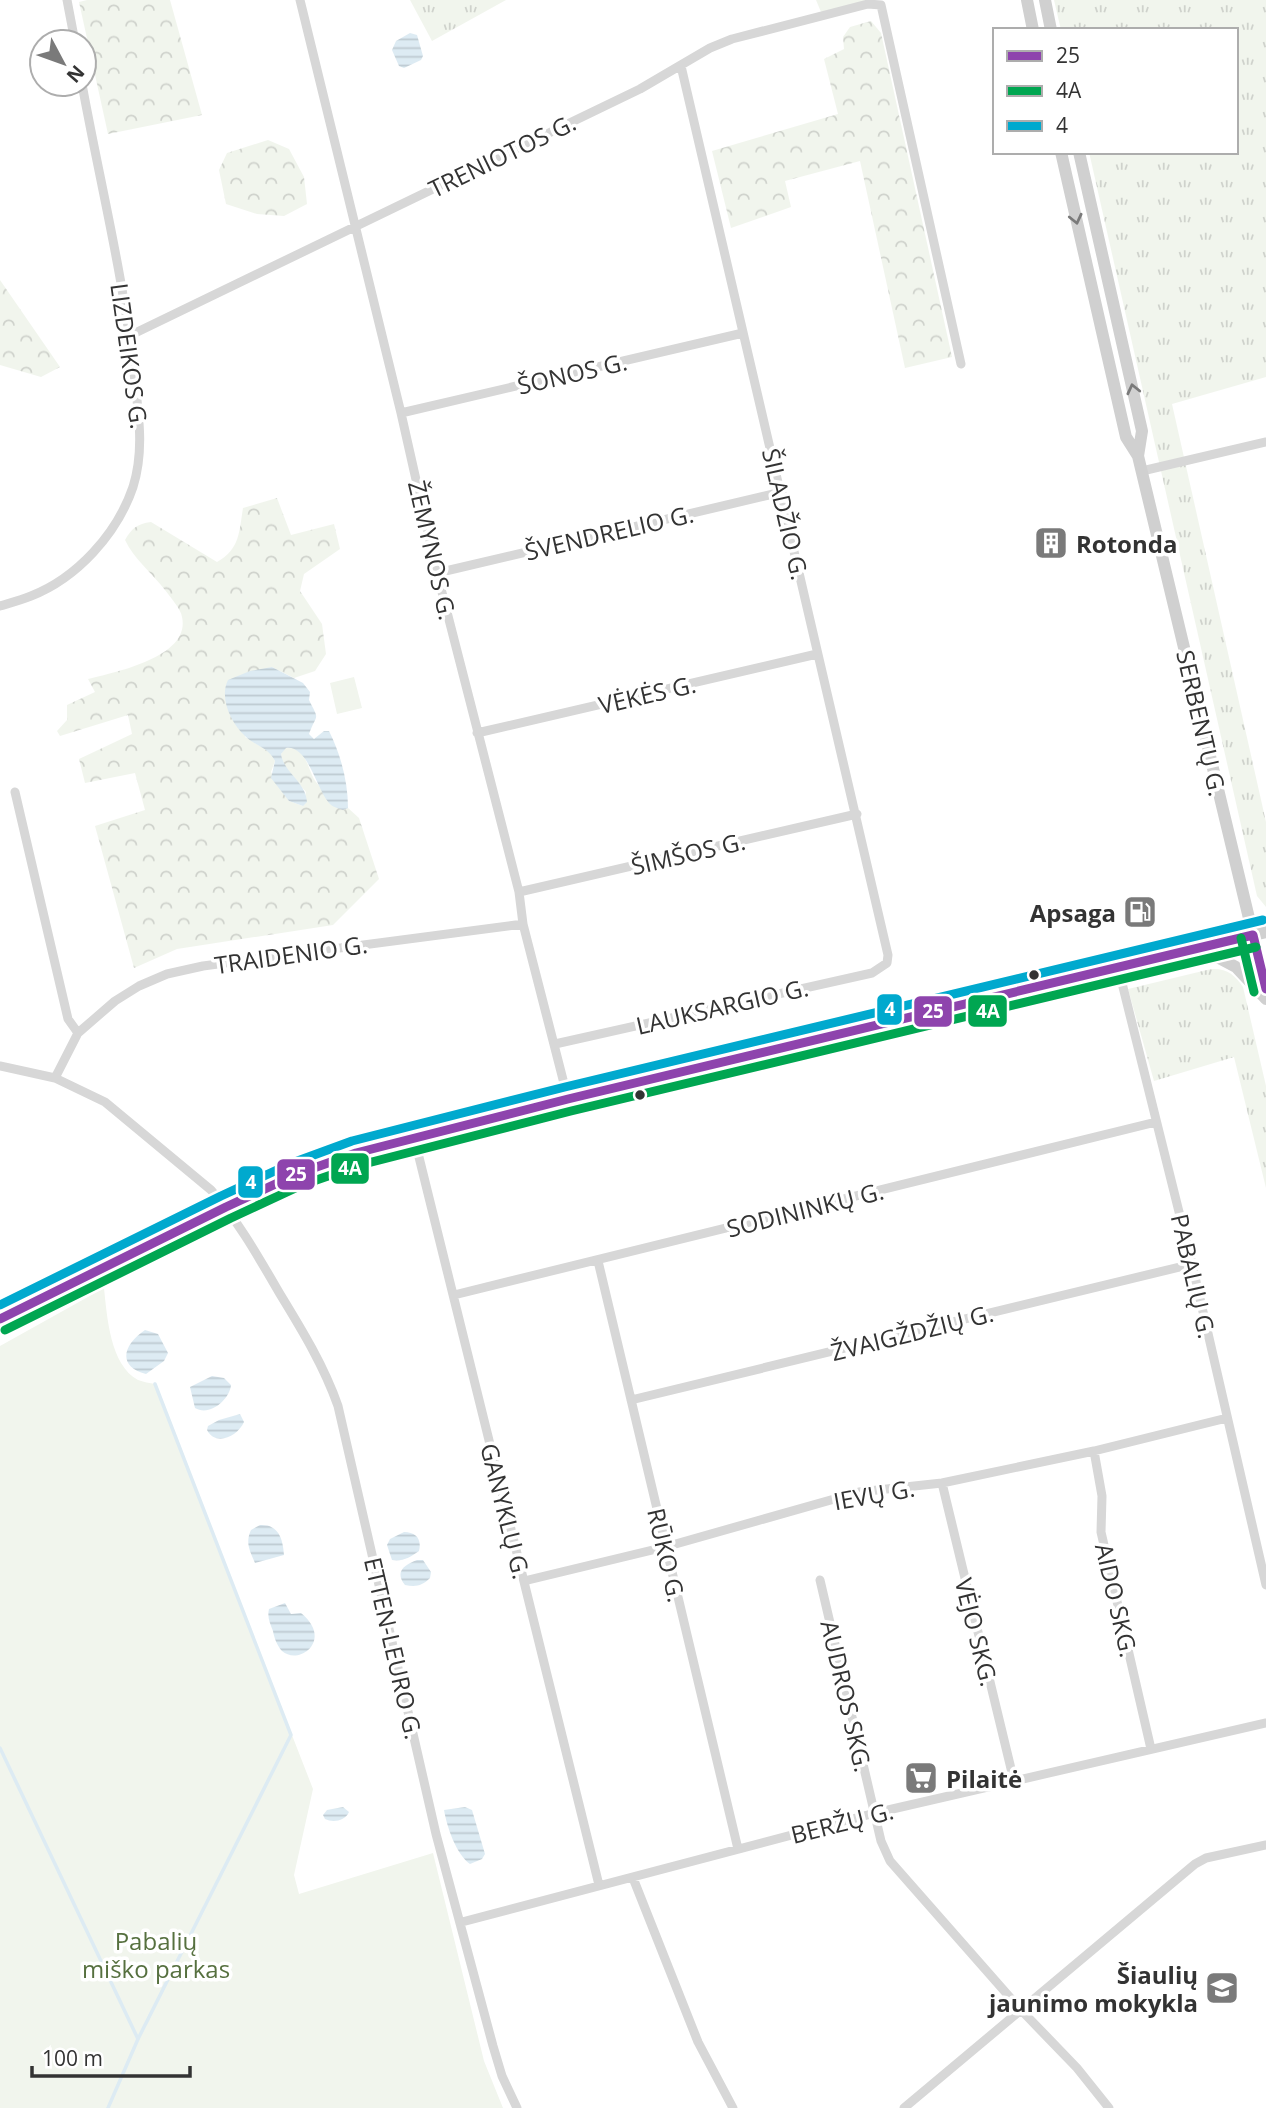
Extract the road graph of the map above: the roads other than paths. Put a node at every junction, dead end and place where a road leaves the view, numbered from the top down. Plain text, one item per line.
1 (67, 0) edge
2 (1027, 0) edge
3 (1045, 0) edge
4 (304, 2) edge
5 (72, 28) edge
6 (1033, 28) edge
7 (1051, 28) edge
8 (681, 66) junction
9 (85, 98) edge
10 (1061, 154) edge
11 (1079, 154) edge
12 (355, 226) junction
13 (743, 333) junction
14 (131, 335) junction
15 (961, 364) dead end
16 (401, 413) junction
17 (1266, 442) edge
18 (1138, 456) junction
19 (1142, 471) junction
20 (782, 492) junction
21 (437, 573) junction
22 (0, 606) edge
23 (817, 654) junction
24 (477, 733) junction
25 (15, 792) dead end
26 (857, 814) junction
27 (519, 892) junction
28 (523, 923) junction
29 (1259, 933) edge
30 (1200, 947) junction
31 (887, 963) joint
32 (1118, 967) junction
33 (1266, 989) edge
34 (1266, 999) edge
35 (78, 1033) junction
36 (555, 1044) junction
37 (0, 1066) edge
38 (55, 1078) junction
39 (568, 1099) junction
40 (1156, 1122) junction
41 (414, 1137) junction
42 (226, 1207) junction
43 (598, 1261) junction
44 (1192, 1264) junction
45 (454, 1295) junction
46 (0, 1319) edge
47 (631, 1400) junction
48 (1227, 1418) junction
49 (1094, 1451) junction
50 (942, 1483) junction
51 (665, 1547) junction
52 (820, 1580) dead end
53 (524, 1581) junction
54 (1266, 1586) edge
55 (1266, 1723) edge
56 (1151, 1749) junction
57 (1014, 1781) junction
58 (875, 1813) junction
59 (1266, 1845) edge
60 (738, 1849) junction
61 (633, 1878) junction
62 (599, 1885) junction
63 (461, 1922) junction
64 (1022, 2011) junction
65 (517, 2108) edge
66 (733, 2108) edge
67 (904, 2108) edge
68 (1109, 2108) edge

1 - 5 street
2 - 6 main road
3 - 7 main road
4 - 12 street, ŽEMYNOS G.
8 - 12 street, TRENIOTOS G.
8 - 13 street, ŠILADŽIO G.
8 - 15 street, TRENIOTOS G.
9 - 14 street, LIZDEIKOS G.
10 -> 18 main road, SERBENTŲ G.
18 -> 11 main road, SERBENTŲ G.
12 - 14 street, TRENIOTOS G.
12 - 16 street, ŽEMYNOS G.
13 - 16 street, ŠONOS G.
13 - 20 street, ŠILADŽIO G.
14 - 22 street, LIZDEIKOS G.
16 - 21 street, ŽEMYNOS G.
17 - 19 street
18 - 19 main road, SERBENTŲ G.
19 - 29 main road, SERBENTŲ G.
20 - 21 street, ŠVENDRELIO G.
20 - 23 street, ŠILADŽIO G.
21 - 24 street, ŽEMYNOS G.
23 - 24 street, VĖKĖS G.
23 - 26 street, ŠILADŽIO G.
24 - 27 street, ŽEMYNOS G.
25 - 35 street
26 - 27 street, ŠIMŠOS G.
26 - 31 street, ŠILADŽIO G.
27 - 28 street, ŽEMYNOS G.
28 - 35 street, TRAIDENIO G.
28 - 36 street, ŽEMYNOS G.
29 - 30 main road
29 - 33 main road, SERBENTŲ G.
30 - 32 main road
30 - 34 main road
31 - 36 street, LAUKSARGIO G.
32 - 39 main road
32 - 40 street, PABALIŲ G.
35 - 38 street, TRAIDENIO G.
36 - 39 street, ŽEMYNOS G.
37 - 38 street, ETTEN-LEURO G.
38 - 42 street, ETTEN-LEURO G.
39 - 41 main road
40 - 43 street, SODININKŲ G.
40 - 44 street, PABALIŲ G.
41 - 42 main road
41 - 45 street, GANYKLŲ G.
42 - 46 main road
42 - 63 street, ETTEN-LEURO G.
43 - 45 street, SODININKŲ G.
43 - 47 street, RŪKO G.
44 - 47 street, ŽVAIGŽDŽIŲ G.
44 - 48 street, PABALIŲ G.
45 - 53 street, GANYKLŲ G.
47 - 51 street, RŪKO G.
48 - 49 street, IEVŲ G.
48 - 54 street, PABALIŲ G.
49 - 50 street, IEVŲ G.
49 - 56 street, AIDO SKG.
50 - 51 street, IEVŲ G.
50 - 57 street, VĖJO SKG.
51 - 53 street, IEVŲ G.
51 - 60 street, RŪKO G.
52 - 58 street, AUDROS SKG.
53 - 62 street, GANYKLŲ G.
55 - 56 street, BERŽŲ G.
56 - 57 street, BERŽŲ G.
57 - 58 street, BERŽŲ G.
58 - 60 street, BERŽŲ G.
58 - 64 street, AUDROS SKG.
59 - 64 street
60 - 61 street, BERŽŲ G.
61 - 62 street, BERŽŲ G.
61 - 66 street
62 - 63 street, BERŽŲ G.
63 - 65 street, ETTEN-LEURO G.
64 - 67 street
64 - 68 street, AUDROS SKG.

